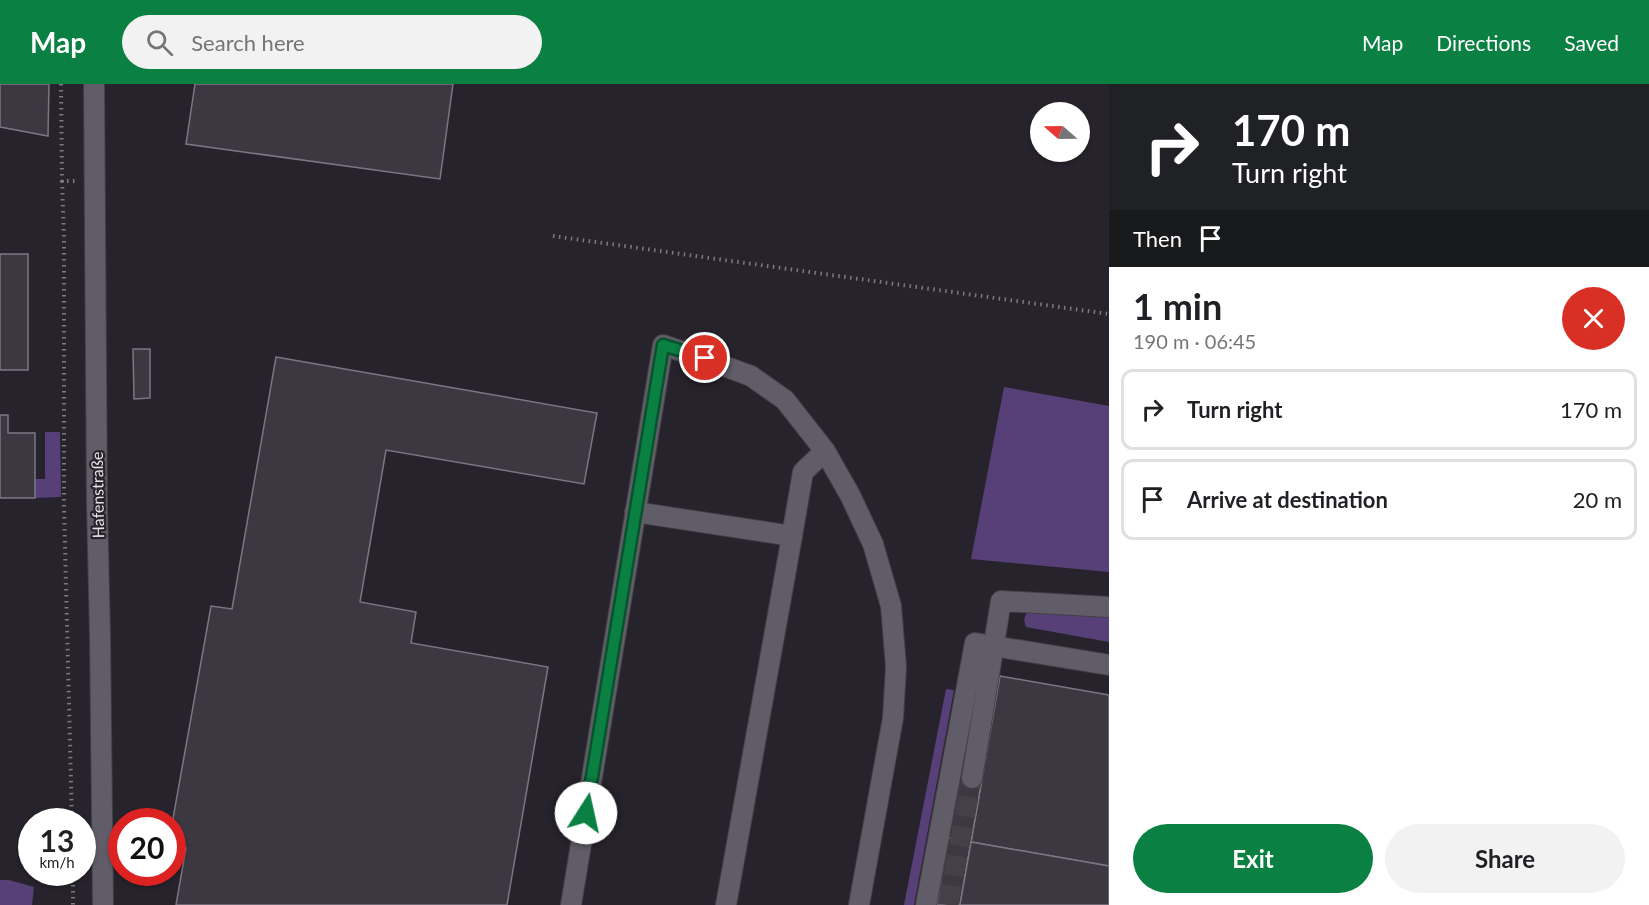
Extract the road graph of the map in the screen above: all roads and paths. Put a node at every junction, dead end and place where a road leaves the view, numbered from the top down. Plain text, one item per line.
1 (61, 84) edge
2 (94, 84) edge
3 (62, 181) junction
4 (95, 182) junction
5 (553, 236) dead end
6 (1109, 314) edge
7 (825, 451) junction
8 (636, 513) junction
9 (792, 536) junction
10 (1109, 607) edge
11 (993, 646) junction
12 (1109, 665) edge
13 (972, 778) tunnel mouth
14 (72, 808) edge
15 (73, 886) edge
16 (73, 905) edge
17 (103, 905) edge
18 (571, 905) edge
19 (726, 905) edge
20 (859, 905) edge
21 (926, 905) edge

1 - 3 path
2 - 4 street, Hafenstraße
3 - 4 path
3 - 14 path
4 - 17 street, Hafenstraße
5 - 6 path
7 - 8 street
7 - 9 street
7 - 20 street
8 - 9 street
8 - 18 street
9 - 19 street
10 - 11 street
11 - 12 street
11 - 13 street
11 - 21 street
15 - 16 path

